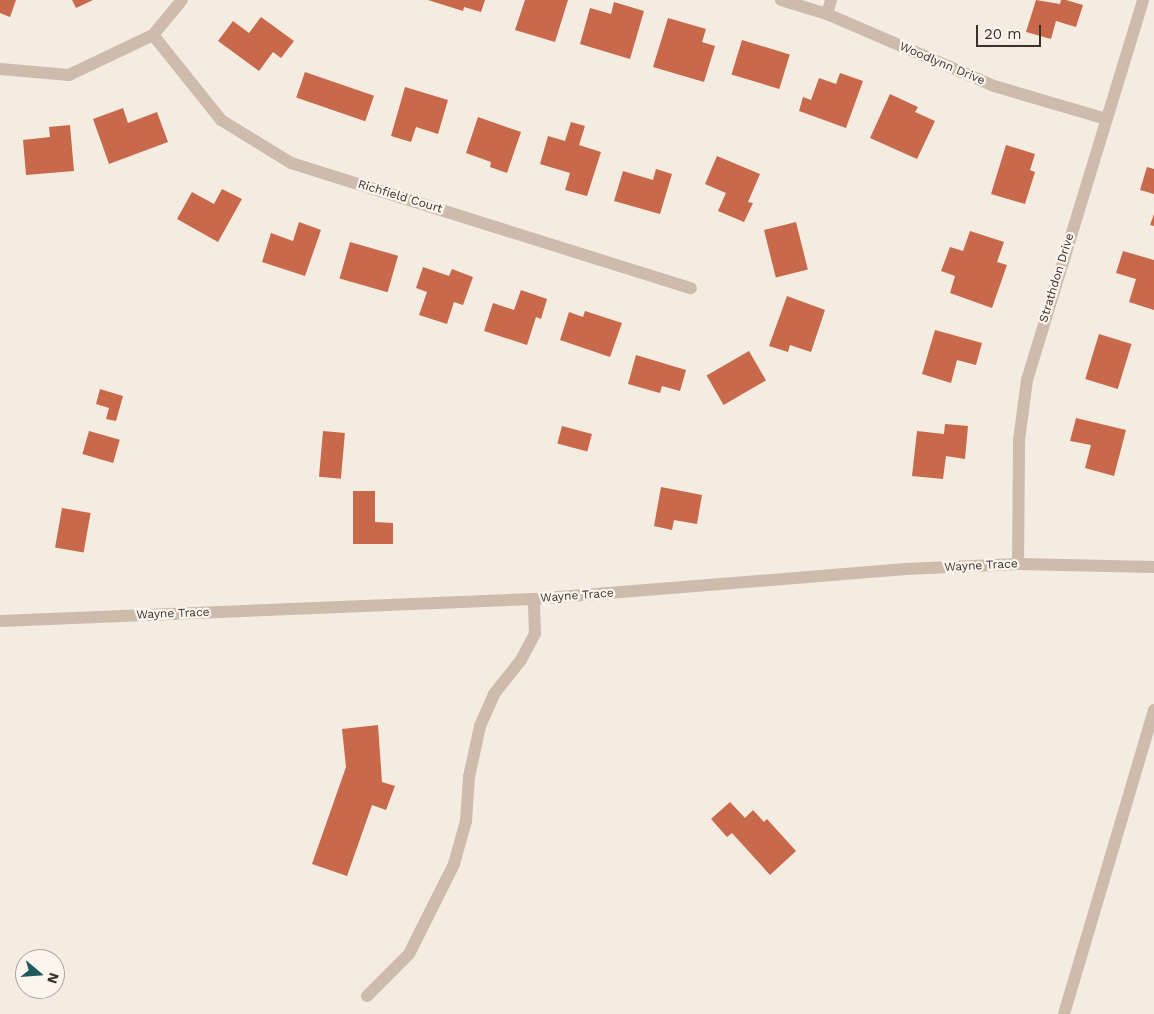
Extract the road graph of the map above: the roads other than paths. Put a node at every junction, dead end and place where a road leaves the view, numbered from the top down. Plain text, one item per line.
1 (182, 0) edge
2 (781, 0) edge
3 (831, 0) edge
4 (1142, 0) edge
5 (827, 14) junction
6 (154, 35) junction
7 (0, 69) edge
8 (1106, 119) junction
9 (692, 288) dead end
10 (1018, 564) junction
11 (1154, 567) edge
12 (534, 599) junction
13 (0, 621) edge
14 (1154, 710) edge
15 (367, 996) dead end
16 (1064, 1014) edge

1 - 6 street
2 - 5 street, Woodlynn Drive
3 - 5 street
4 - 8 street, Strathdon Drive
5 - 8 street, Woodlynn Drive
6 - 7 street
6 - 9 street, Richfield Court
8 - 10 street, Strathdon Drive
10 - 11 street, Wayne Trace
10 - 12 street, Wayne Trace
12 - 13 street, Wayne Trace
12 - 15 street
14 - 16 street

